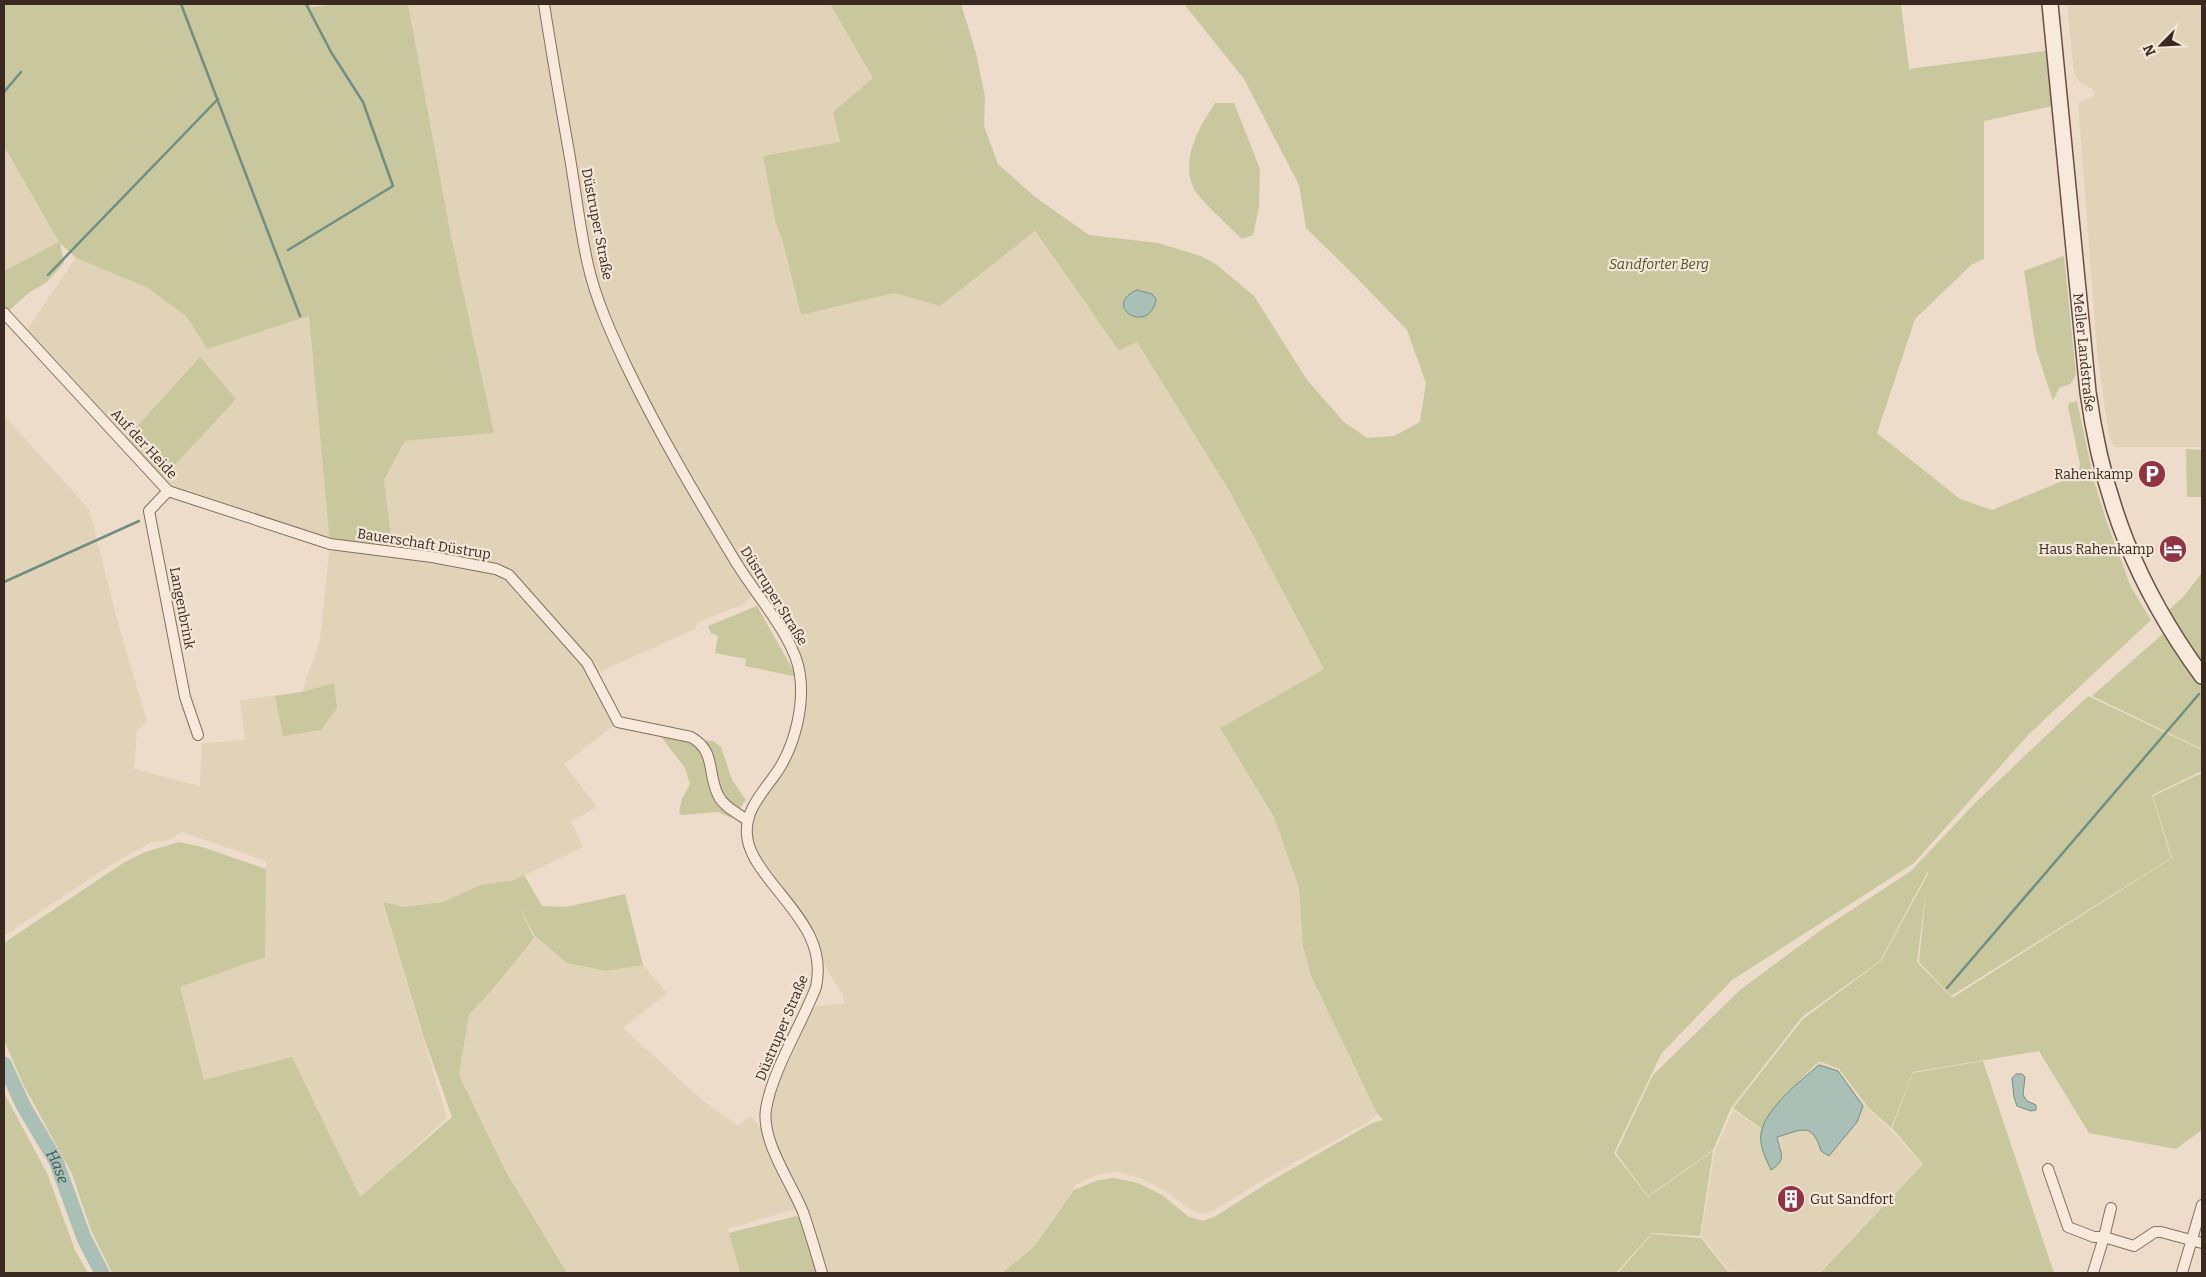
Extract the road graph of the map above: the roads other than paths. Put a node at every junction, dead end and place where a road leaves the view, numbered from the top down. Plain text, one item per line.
1 (544, 4) edge
2 (2050, 4) edge
3 (4, 313) edge
4 (168, 491) junction
5 (330, 544) joint
6 (2202, 676) edge
7 (198, 734) dead end
8 (747, 820) junction
9 (2048, 1169) dead end
10 (2202, 1205) edge
11 (2111, 1208) dead end
12 (2104, 1237) junction
13 (2198, 1242) edge
14 (822, 1273) edge
15 (2093, 1273) edge
16 (2182, 1273) edge

1 - 8 street, Düstruper Straße
2 - 6 street, Meller Landstraße
3 - 4 street, Auf der Heide
4 - 5 street, Auf der Heide
4 - 7 street, Langenbrink
5 - 8 street, Bauerschaft Düstrup
8 - 14 street, Düstruper Straße
9 - 12 street
10 - 13 street
11 - 12 street
12 - 13 street
12 - 15 street
13 - 16 street

